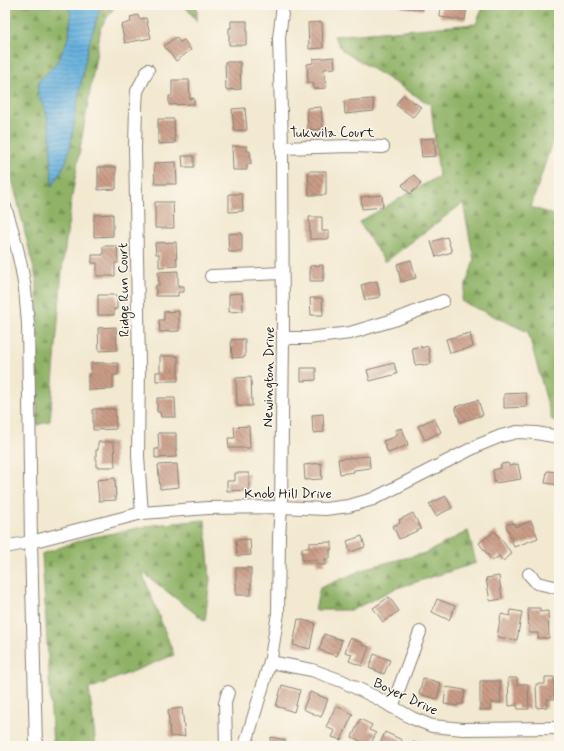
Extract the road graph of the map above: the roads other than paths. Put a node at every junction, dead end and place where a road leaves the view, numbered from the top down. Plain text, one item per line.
1 (283, 5) edge
2 (148, 70) dead end
3 (383, 147) dead end
4 (282, 148) junction
5 (5, 208) edge
6 (282, 273) junction
7 (211, 276) dead end
8 (443, 300) dead end
9 (283, 338) junction
10 (559, 437) edge
11 (281, 507) junction
12 (142, 513) junction
13 (31, 542) junction
14 (5, 547) edge
15 (529, 574) dead end
16 (559, 588) edge
17 (420, 632) dead end
18 (270, 662) junction
19 (228, 692) dead end
20 (392, 707) junction
21 (559, 728) edge
22 (36, 746) edge
23 (226, 746) edge
24 (245, 746) edge

1 - 4 street, Newington Drive
2 - 12 street, Ridge Run Court
3 - 4 street, Tukwila Court
4 - 6 street, Newington Drive
5 - 13 street
6 - 7 street
6 - 9 street, Newington Drive
8 - 9 street
9 - 11 street, Newington Drive
10 - 11 street, Knob Hill Drive
11 - 12 street, Knob Hill Drive
11 - 18 street, Newington Drive
12 - 13 street, Knob Hill Drive
13 - 14 street, Knob Hill Drive
13 - 22 street
15 - 16 street
17 - 20 street
18 - 20 street, Boyer Drive
18 - 24 street, Newington Drive
19 - 23 street
20 - 21 street, Boyer Drive

